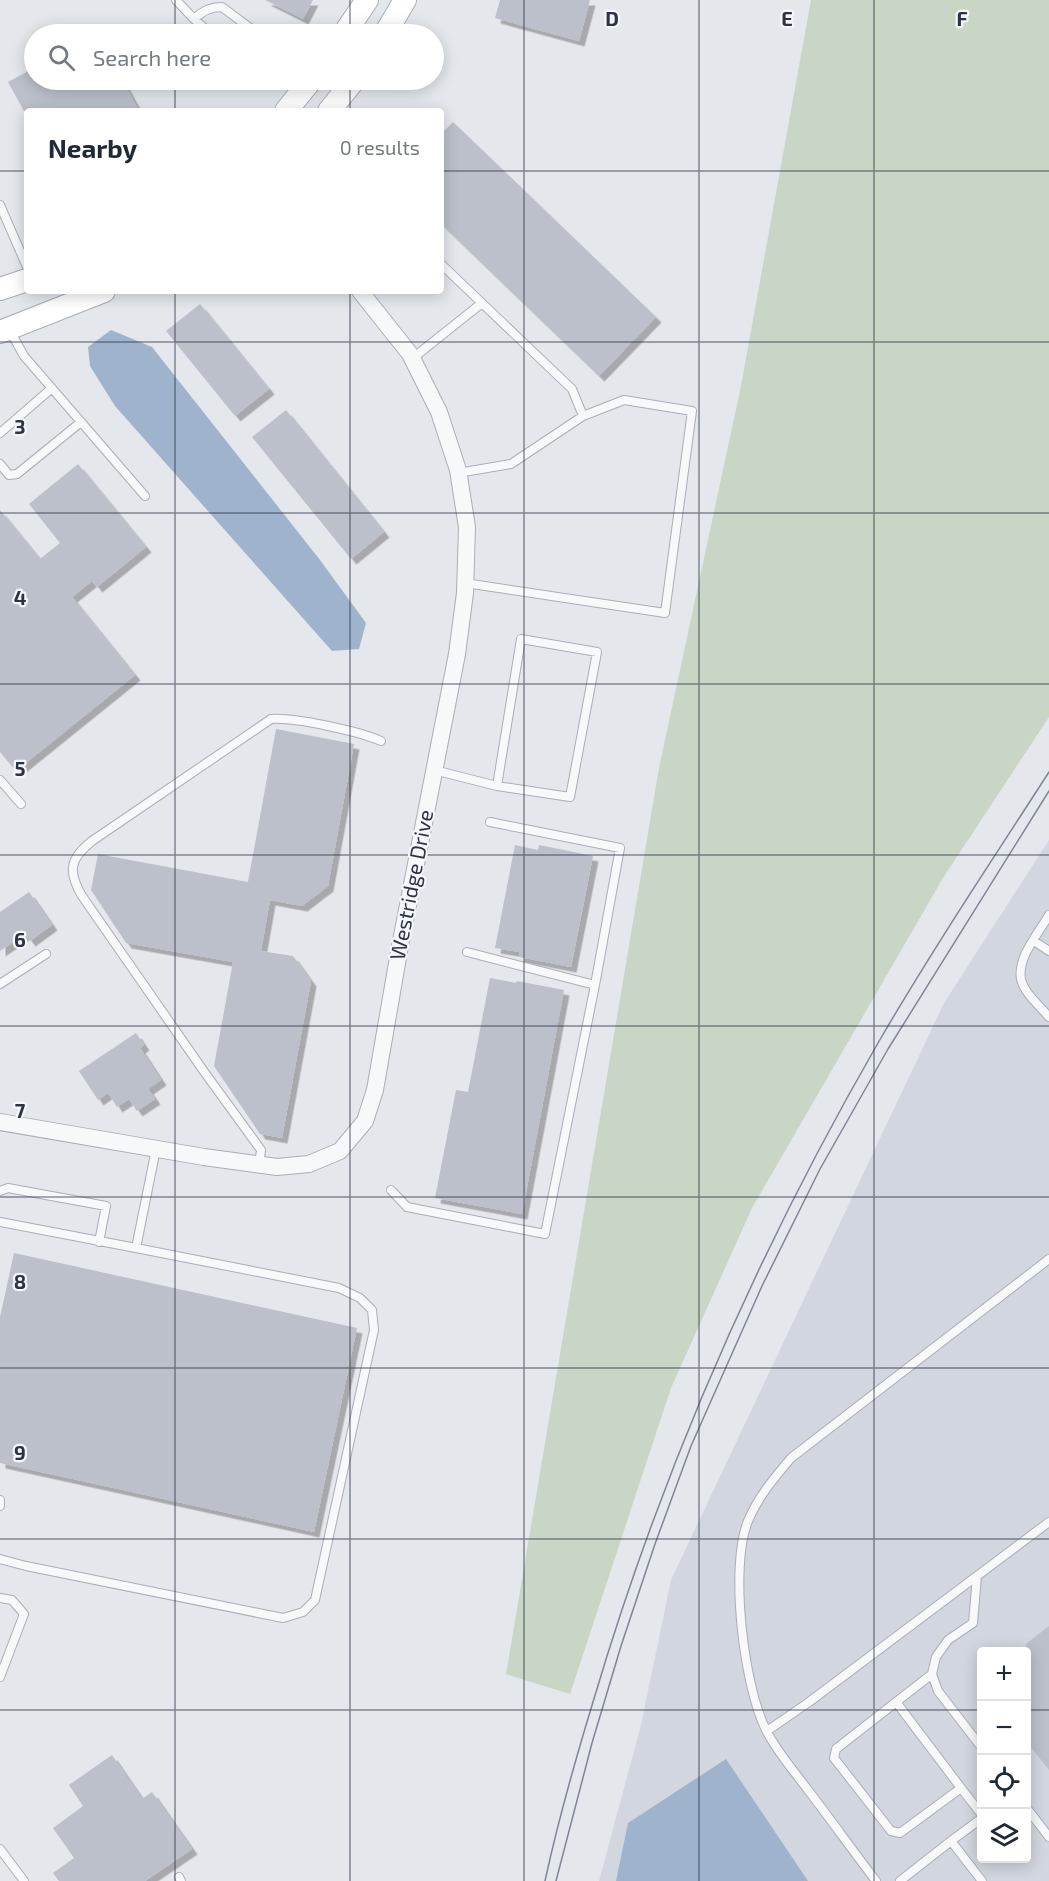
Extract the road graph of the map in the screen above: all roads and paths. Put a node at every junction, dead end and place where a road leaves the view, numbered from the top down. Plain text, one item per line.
1 (176, 0) edge
2 (367, 0) edge
3 (405, 0) edge
4 (194, 19) junction
5 (200, 24) edge
6 (245, 24) edge
7 (351, 24) edge
8 (391, 24) edge
9 (303, 90) edge
10 (346, 90) edge
11 (288, 108) edge
12 (331, 108) edge
13 (0, 206) edge
14 (24, 260) edge
15 (444, 267) edge
16 (24, 281) edge
17 (0, 289) edge
18 (96, 294) edge
19 (362, 294) edge
20 (482, 303) junction
21 (4, 330) edge
22 (413, 358) junction
23 (52, 388) junction
24 (583, 416) junction
25 (81, 422) junction
26 (0, 433) edge
27 (0, 464) edge
28 (459, 473) junction
29 (145, 496) dead end
30 (465, 583) junction
31 (381, 741) dead end
32 (434, 770) junction
33 (0, 780) edge
34 (497, 786) junction
35 (21, 804) dead end
36 (490, 822) dead end
37 (1049, 915) edge
38 (1034, 941) junction
39 (1049, 951) edge
40 (467, 952) dead end
41 (46, 954) dead end
42 (0, 984) edge
43 (595, 985) junction
44 (1049, 1017) edge
45 (0, 1122) edge
46 (156, 1149) junction
47 (259, 1165) junction
48 (391, 1190) dead end
49 (0, 1191) edge
50 (0, 1222) edge
51 (99, 1242) junction
52 (136, 1248) junction
53 (1049, 1259) edge
54 (0, 1500) edge
55 (0, 1506) edge
56 (1049, 1522) edge
57 (0, 1559) edge
58 (977, 1576) junction
59 (0, 1598) edge
60 (932, 1674) junction
61 (0, 1677) edge
62 (896, 1702) junction
63 (766, 1731) junction
64 (977, 1743) edge
65 (961, 1788) junction
66 (1028, 1809) edge
67 (977, 1810) edge
68 (977, 1819) edge
69 (1049, 1837) edge
70 (951, 1841) junction
71 (0, 1849) edge
72 (24, 1881) edge
73 (876, 1881) edge
74 (900, 1881) edge
75 (982, 1881) edge

1 - 4 lane
2 - 7 main road
3 - 8 main road
4 - 5 lane
4 - 6 lane
9 - 11 main road
10 - 12 main road
13 - 14 lane
15 - 20 lane
16 - 17 main road
18 - 21 main road
19 - 22 street, Westridge Drive
20 - 22 lane
20 - 24 lane
21 - 23 lane
22 - 28 street, Westridge Drive
23 - 25 lane
23 - 26 lane
24 - 28 lane
24 - 30 lane
25 - 27 lane
25 - 29 lane
28 - 30 street, Westridge Drive
30 - 32 street, Westridge Drive
31 - 47 lane
32 - 34 lane
32 - 47 street, Westridge Drive
33 - 35 lane
34 - 34 lane
36 - 43 lane
37 - 38 lane
38 - 39 lane
38 - 44 lane
40 - 43 lane
41 - 42 lane
43 - 48 lane
45 - 46 street, Westridge Drive
46 - 47 street, Westridge Drive
46 - 52 lane
49 - 51 lane
50 - 51 lane
51 - 52 lane
52 - 57 lane
53 - 63 lane
54 - 55 lane
56 - 58 lane
58 - 60 lane
58 - 63 lane
59 - 61 lane
60 - 62 lane
60 - 64 lane
62 - 65 lane
62 - 65 lane
63 - 73 lane
65 - 67 lane
66 - 69 lane
68 - 70 lane
70 - 74 lane
70 - 75 lane
71 - 72 lane

